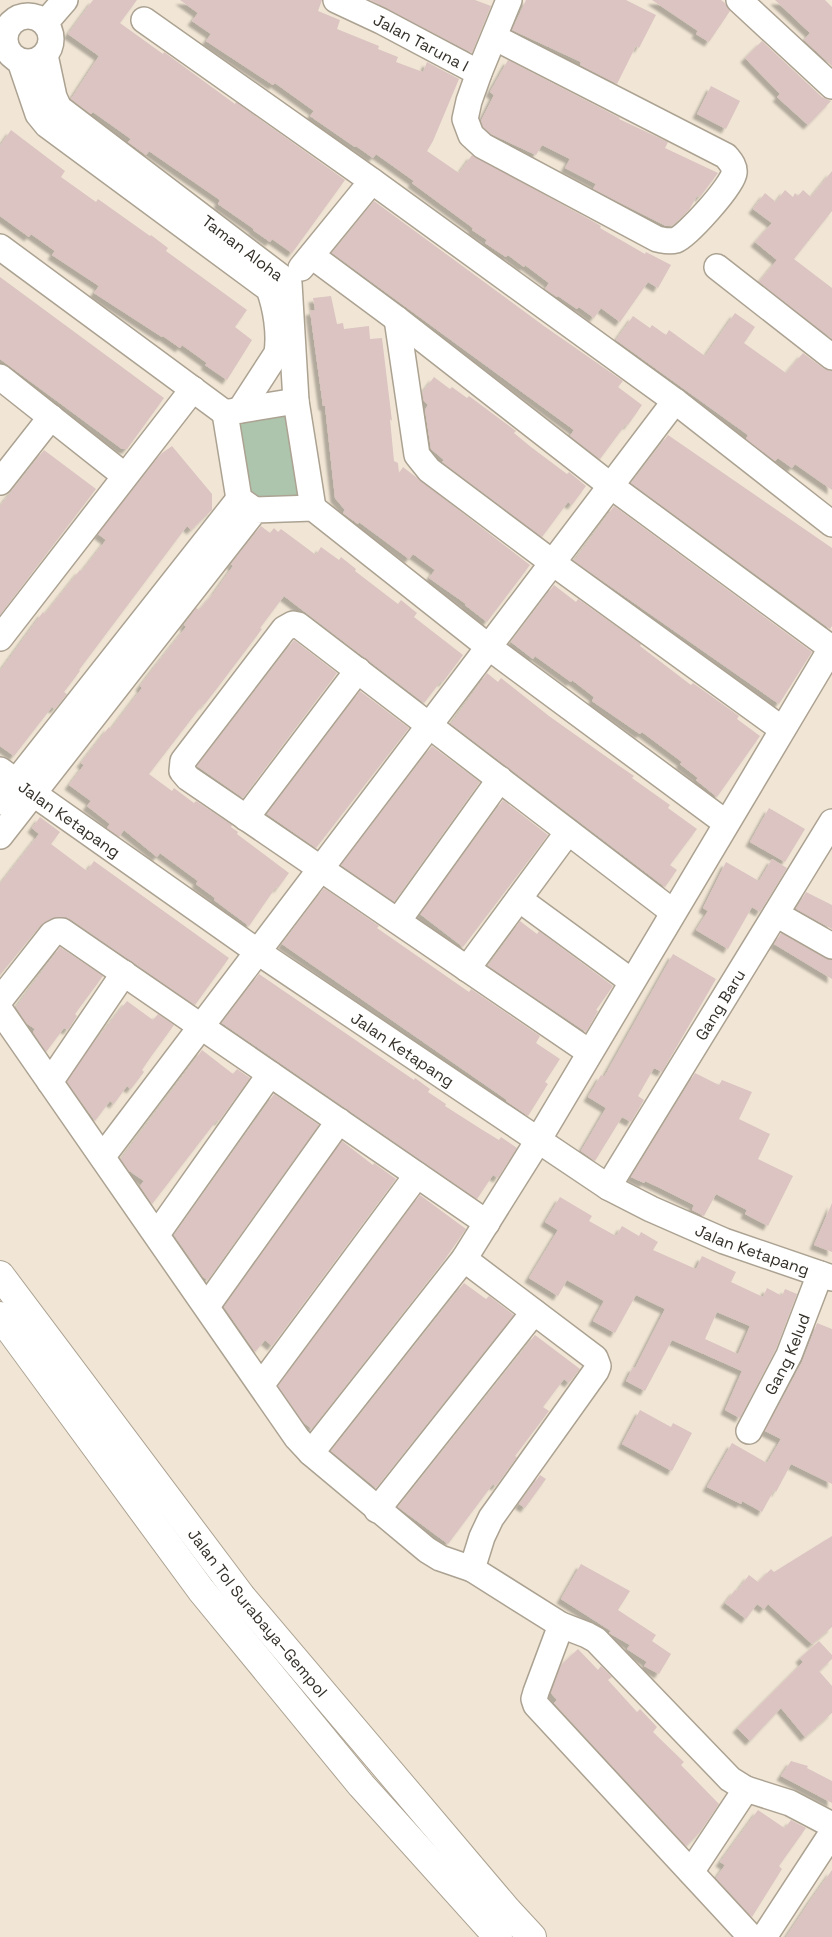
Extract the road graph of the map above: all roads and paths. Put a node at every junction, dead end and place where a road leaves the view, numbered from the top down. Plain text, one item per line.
1 (65, 0) edge
2 (336, 0) edge
3 (509, 0) edge
4 (739, 0) edge
5 (30, 13) edge
6 (144, 20) dead end
7 (494, 37) junction
8 (45, 55) junction
9 (20, 61) junction
10 (479, 74) junction
11 (832, 86) edge
12 (372, 180) junction
13 (0, 247) edge
14 (312, 256) junction
15 (717, 267) dead end
16 (290, 283) junction
17 (397, 319) junction
18 (832, 357) edge
19 (0, 377) edge
20 (193, 389) junction
21 (296, 401) junction
22 (675, 402) junction
23 (232, 411) junction
24 (50, 417) junction
25 (125, 476) junction
26 (0, 482) edge
27 (611, 486) junction
28 (247, 505) junction
29 (313, 508) junction
30 (832, 524) edge
31 (553, 563) junction
32 (0, 638) edge
33 (832, 647) edge
34 (490, 648) junction
35 (358, 670) junction
36 (430, 726) junction
37 (782, 729) junction
38 (500, 780) junction
39 (16, 781) edge
40 (0, 802) edge
41 (246, 818) junction
42 (832, 822) edge
43 (726, 823) junction
44 (568, 832) junction
45 (0, 836) edge
46 (321, 869) junction
47 (519, 899) junction
48 (673, 912) junction
49 (776, 914) junction
50 (398, 921) junction
51 (832, 946) edge
52 (258, 952) junction
53 (467, 969) junction
54 (124, 973) junction
55 (632, 981) junction
56 (0, 1000) edge
57 (0, 1010) edge
58 (200, 1026) junction
59 (589, 1052) junction
60 (270, 1074) junction
61 (50, 1082) junction
62 (339, 1121) junction
63 (537, 1140) junction
64 (102, 1156) junction
65 (417, 1175) junction
66 (608, 1187) junction
67 (487, 1223) junction
68 (157, 1234) junction
69 (464, 1259) junction
70 (0, 1275) edge
71 (826, 1276) edge
72 (207, 1306) junction
73 (534, 1312) junction
74 (0, 1316) edge
75 (262, 1384) junction
76 (749, 1431) dead end
77 (311, 1453) junction
78 (377, 1510) junction
79 (472, 1569) junction
80 (561, 1625) junction
81 (746, 1790) junction
82 (832, 1825) edge
83 (832, 1833) edge
84 (691, 1872) junction
85 (498, 1937) edge
86 (532, 1937) edge
87 (751, 1937) edge
88 (764, 1937) edge

1 - 5 street
2 - 10 street, Jalan Taruna I
3 - 7 street
4 - 11 street
5 - 8 street
5 - 9 street
6 - 12 street
7 - 10 street
7 - 10 street
8 - 9 street
8 - 16 street, Taman Aloha
9 - 23 street, Taman Aloha
12 - 14 street
12 - 22 street
13 - 20 street
14 - 16 street
14 - 17 street
15 - 18 street
16 - 21 street, Taman Aloha
17 - 27 street
17 - 31 street
19 - 24 street
20 - 23 street
20 - 25 street
21 - 23 street
21 - 29 street, Taman Aloha
22 - 27 street
22 - 30 street
23 - 28 street
24 - 25 street
24 - 26 street
25 - 32 street
27 - 31 street
27 - 33 street
28 - 29 street
28 - 39 street
29 - 34 street
31 - 34 street
31 - 37 street
33 - 37 street
34 - 36 street
34 - 43 street
35 - 36 street
35 - 41 street
35 - 41 street
36 - 38 street
36 - 46 street
37 - 43 street
38 - 44 street
38 - 50 street
39 - 40 street
39 - 45 street
39 - 52 street, Jalan Ketapang
41 - 46 street
42 - 49 street, Gang Baru
43 - 48 street
44 - 47 street
44 - 48 street
46 - 50 street
46 - 52 street
47 - 53 street
47 - 55 street
48 - 55 street
49 - 51 street
49 - 66 street, Gang Baru
50 - 53 street
52 - 58 street
52 - 63 street, Jalan Ketapang
53 - 59 street
54 - 56 street
54 - 58 street
54 - 61 street
55 - 59 street
57 - 61 street
58 - 60 street
58 - 64 street
59 - 63 street
60 - 62 street
60 - 68 street
61 - 64 street
62 - 65 street
62 - 72 street
63 - 66 street, Jalan Ketapang
63 - 67 street
64 - 68 street
65 - 67 street
65 - 75 street
66 - 71 street, Jalan Ketapang
67 - 69 street
68 - 72 street
69 - 73 street
69 - 77 street
70 - 86 highway, Jalan Tol Surabaya–Gempol
71 - 76 street, Gang Kelud
72 - 75 street
73 - 78 street
73 - 79 street
74 - 85 highway, Jalan Tol Surabaya–Gempol
75 - 77 street
77 - 78 street
78 - 79 street
79 - 80 street
80 - 81 street
80 - 84 street
81 - 82 street
81 - 84 street
83 - 88 street
84 - 87 street

